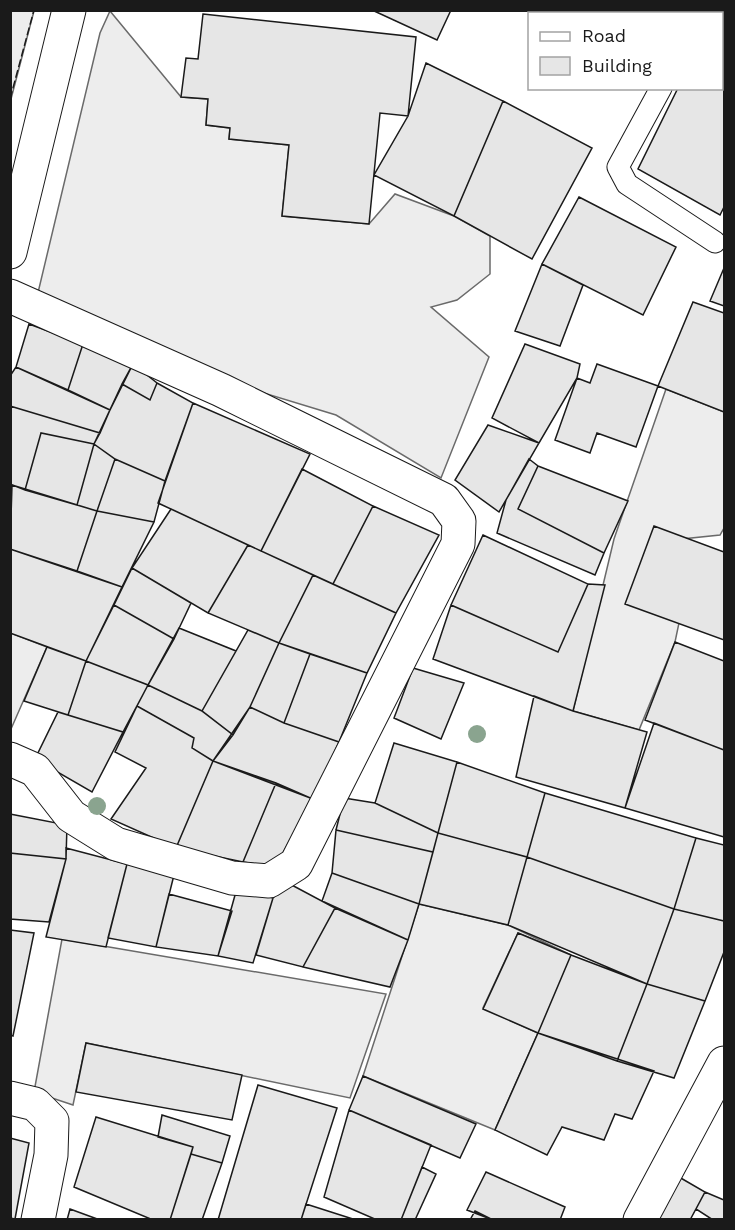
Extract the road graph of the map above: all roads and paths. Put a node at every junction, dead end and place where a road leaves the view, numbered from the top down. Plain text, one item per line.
1 (69, 10) edge
2 (660, 90) edge
3 (715, 242) dead end
4 (10, 252) edge
5 (10, 296) edge
6 (10, 759) edge
7 (724, 1063) edge
8 (10, 1098) edge
9 (38, 1220) edge
10 (640, 1220) edge

1 - 4 street
2 - 3 lane
5 - 6 street
7 - 10 street
8 - 9 street

